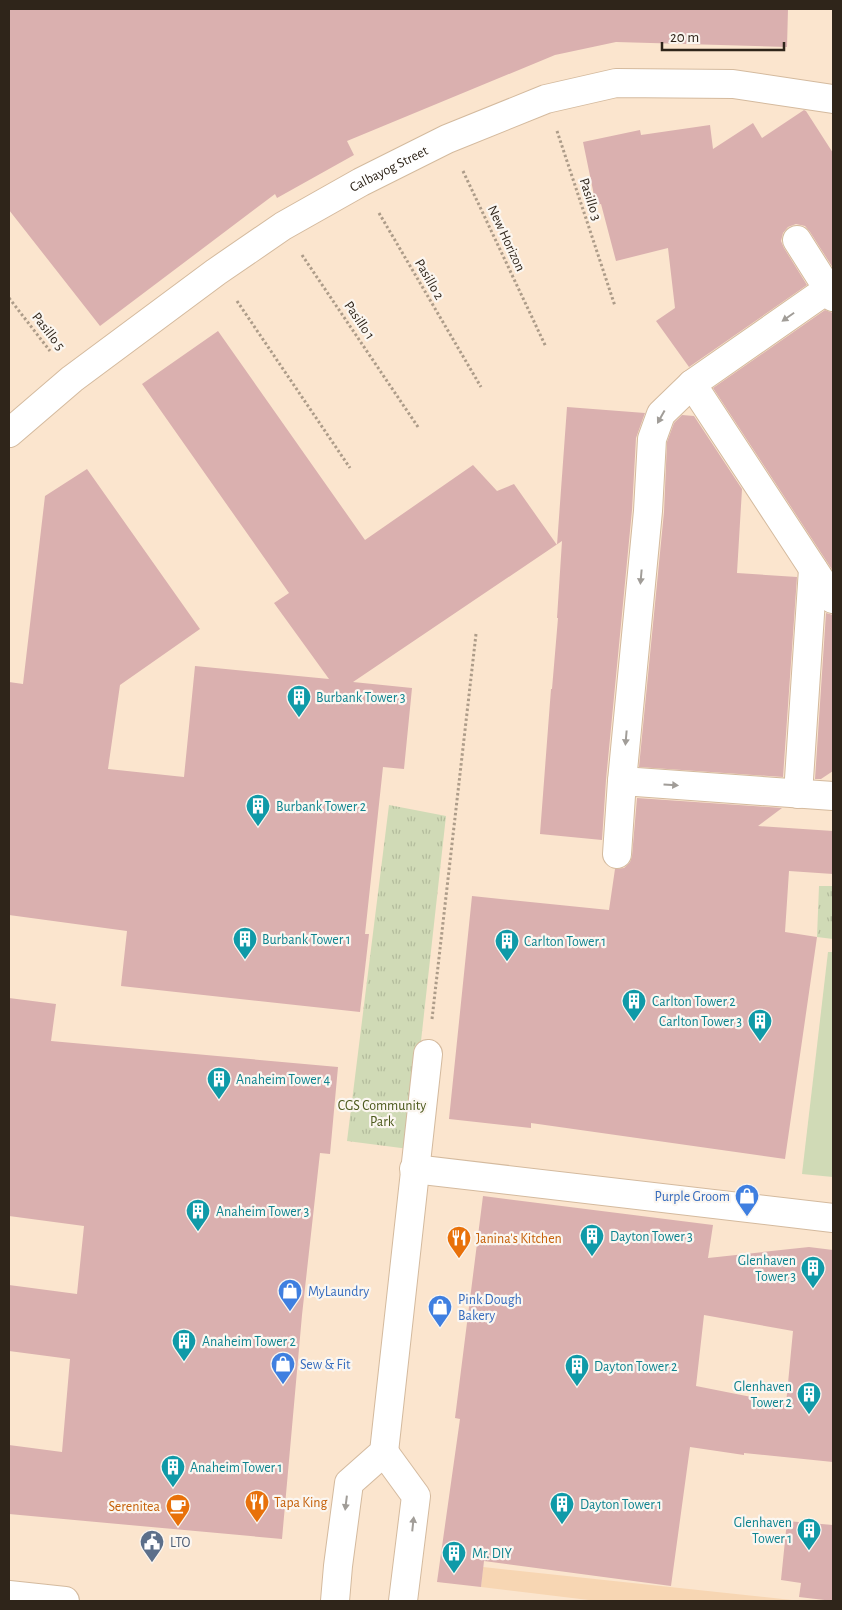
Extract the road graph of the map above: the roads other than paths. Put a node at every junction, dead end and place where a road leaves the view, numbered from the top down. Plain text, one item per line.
1 (833, 99) edge
2 (797, 240) dead end
3 (831, 293) edge
4 (692, 384) junction
5 (9, 433) edge
6 (814, 569) junction
7 (833, 599) edge
8 (622, 781) junction
9 (798, 794) junction
10 (833, 796) edge
11 (617, 854) dead end
12 (428, 1054) road end
13 (414, 1169) junction
14 (833, 1218) edge
15 (384, 1452) junction
16 (9, 1594) edge
17 (65, 1601) edge
18 (336, 1601) edge
19 (403, 1601) edge

1 - 5 street, Calbayog Street
2 - 3 street
3 -> 4 street
4 - 6 street
4 -> 8 street
6 - 7 street
6 - 9 street
8 -> 9 street
8 - 11 street
9 - 10 street
12 - 13 street
13 - 14 street
13 - 15 street
15 -> 18 street
19 -> 15 street
16 - 17 street

